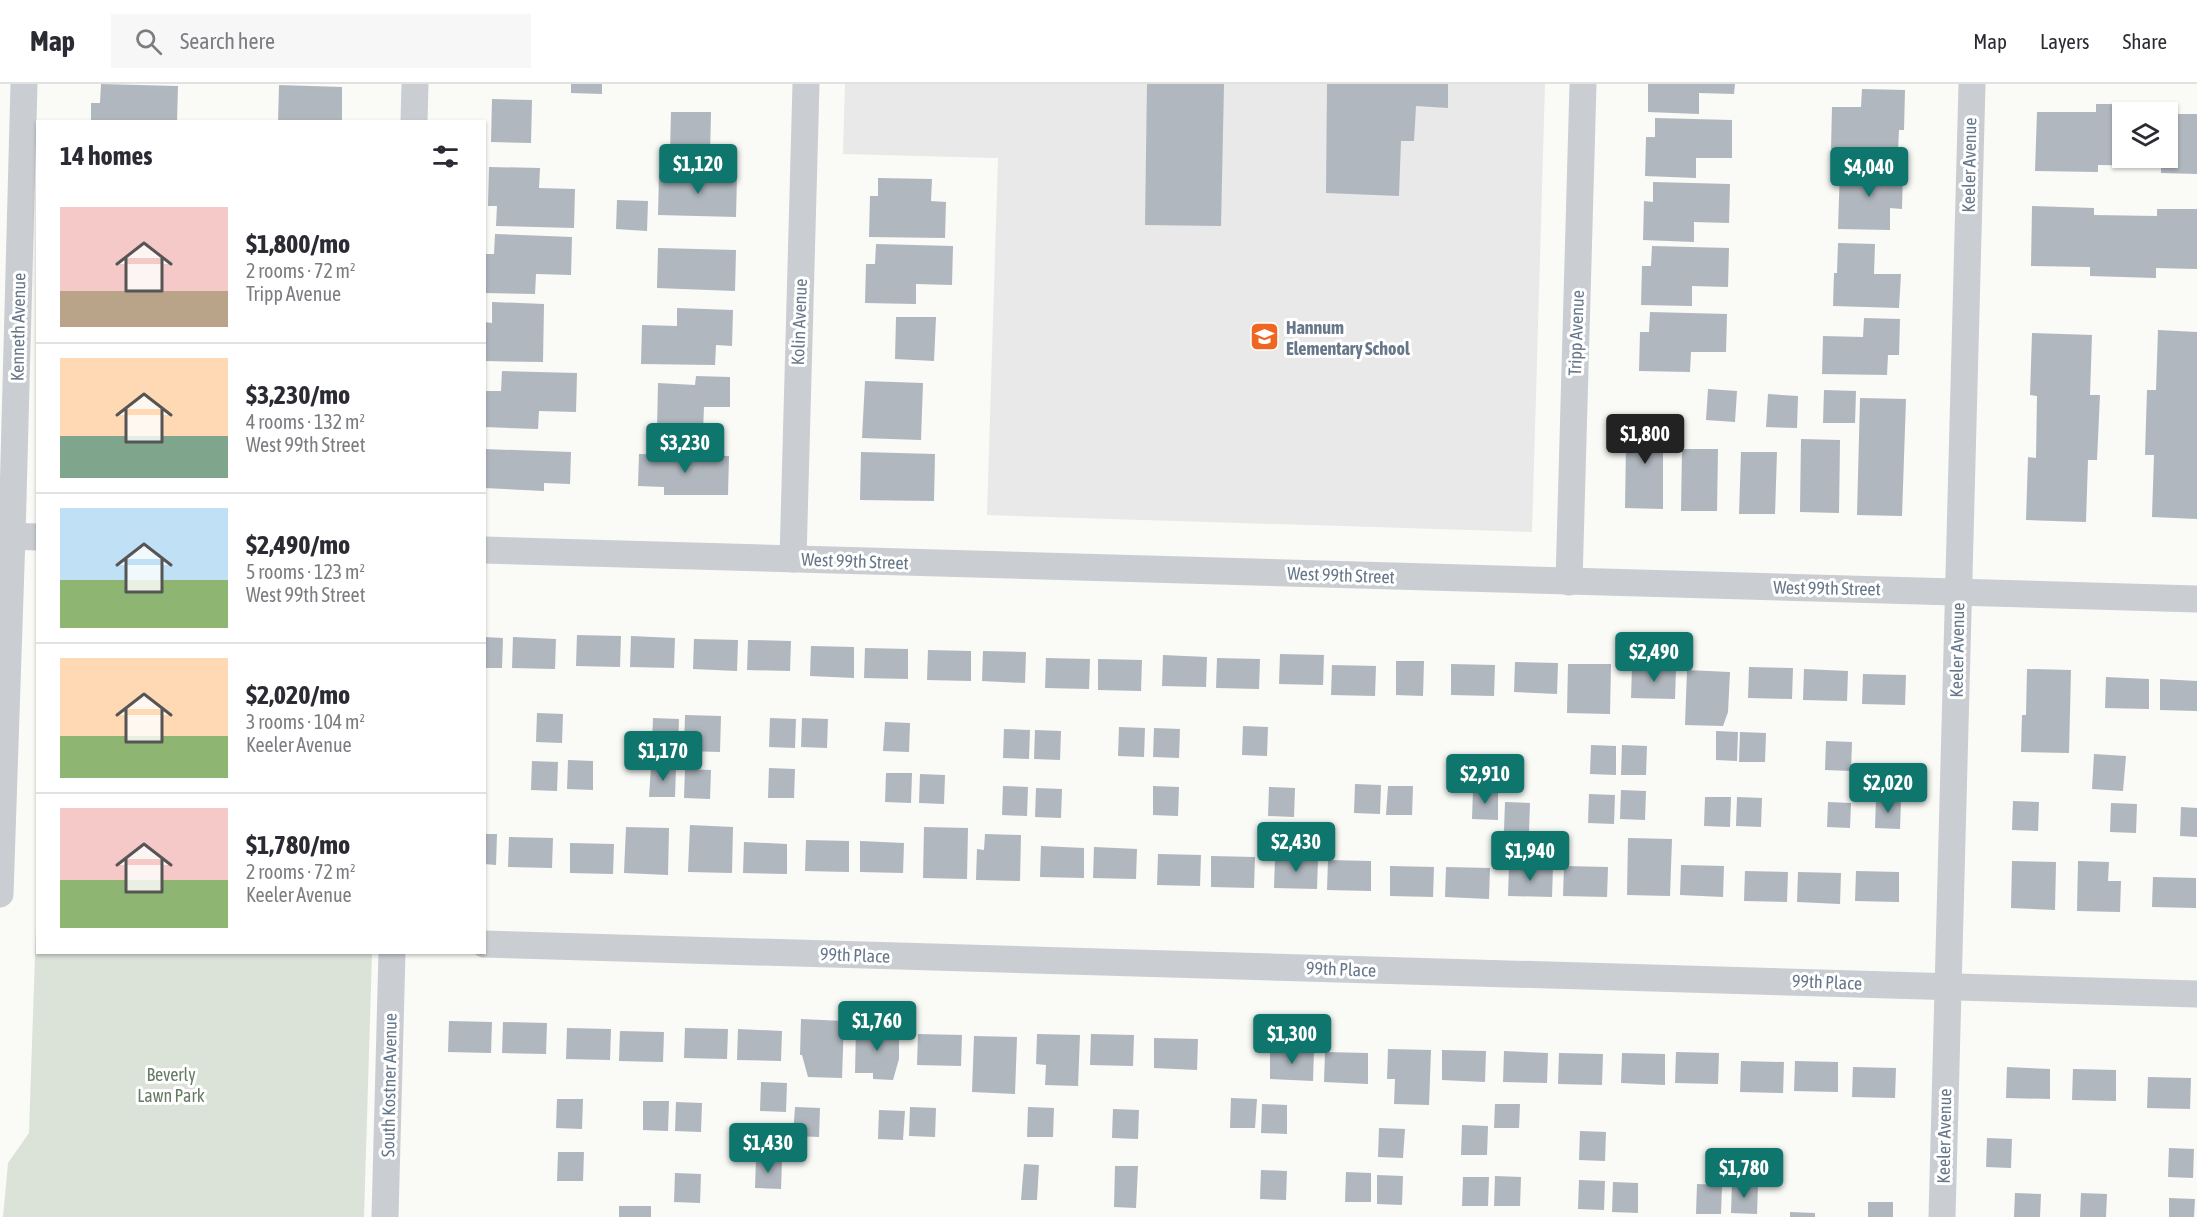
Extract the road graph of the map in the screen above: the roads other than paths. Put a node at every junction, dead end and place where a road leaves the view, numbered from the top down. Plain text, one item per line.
1 (24, 84) edge
2 (415, 84) edge
3 (806, 84) edge
4 (1583, 84) edge
5 (1972, 84) edge
6 (414, 120) edge
7 (17, 536) edge
8 (486, 550) edge
9 (793, 559) junction
10 (1569, 582) junction
11 (1958, 592) junction
12 (2197, 599) edge
13 (0, 894) edge
14 (486, 944) edge
15 (392, 954) edge
16 (1948, 986) junction
17 (2197, 994) edge
18 (385, 1217) edge
19 (1942, 1217) edge

1 - 7 street, Kenneth Avenue
2 - 6 street
3 - 9 street, Kolin Avenue
4 - 10 street, Tripp Avenue
5 - 11 street, Keeler Avenue
7 - 13 street, Kenneth Avenue
8 - 9 street, West 99th Street
9 - 10 street, West 99th Street
10 - 11 street, West 99th Street
11 - 12 street, West 99th Street
11 - 16 street, Keeler Avenue
14 - 16 street, 99th Place
15 - 18 street, South Kostner Avenue
16 - 17 street, 99th Place
16 - 19 street, Keeler Avenue

